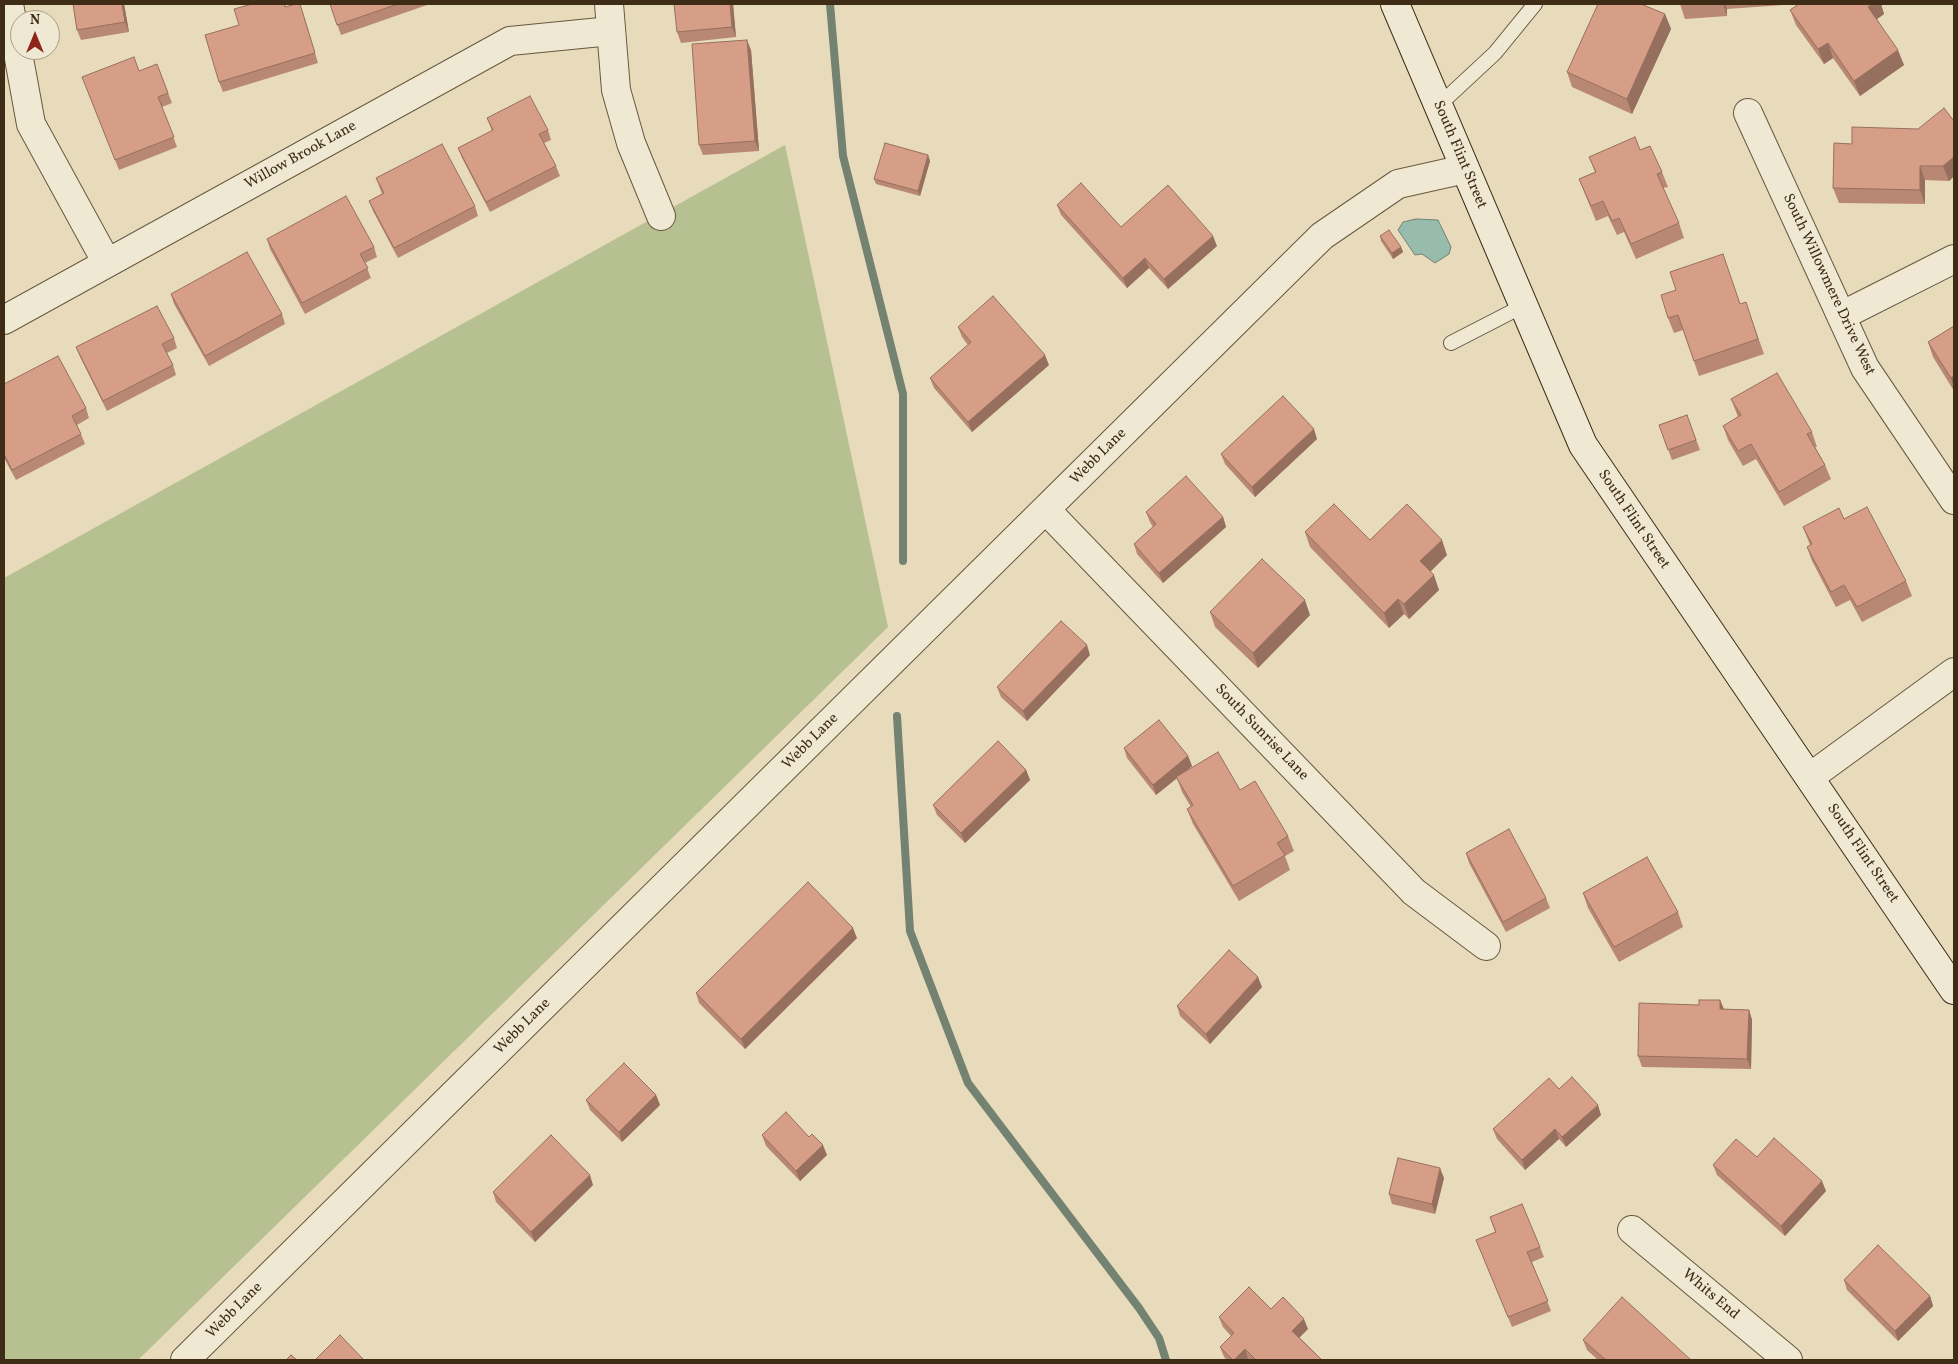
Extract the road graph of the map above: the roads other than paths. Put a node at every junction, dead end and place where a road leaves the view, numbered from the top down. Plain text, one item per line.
1 (9, 4) edge
2 (609, 4) edge
3 (1395, 4) edge
4 (1535, 4) edge
5 (611, 31) junction
6 (1438, 106) junction
7 (1748, 113) dead end
8 (1465, 168) junction
9 (661, 216) dead end
10 (1954, 260) edge
11 (107, 263) junction
12 (1523, 306) junction
13 (1841, 316) junction
14 (4, 320) edge
15 (1451, 343) dead end
16 (1954, 500) edge
17 (1046, 510) junction
18 (1954, 672) edge
19 (1810, 776) junction
20 (1486, 946) dead end
21 (1954, 990) edge
22 (1632, 1230) dead end
23 (185, 1360) edge
24 (1788, 1360) edge

1 - 11 street
2 - 5 street
3 - 6 street, South Flint Street
4 - 6 lane
5 - 9 street
5 - 11 street, Willow Brook Lane
6 - 8 street, South Flint Street
7 - 13 street, South Willowmere Drive West
8 - 12 street, South Flint Street
8 - 17 street, Webb Lane
10 - 13 street
11 - 14 street, Willow Brook Lane
12 - 15 lane
12 - 19 street, South Flint Street
13 - 16 street, South Willowmere Drive West
17 - 20 street, South Sunrise Lane
17 - 23 street, Webb Lane
18 - 19 street
19 - 21 street, South Flint Street
22 - 24 street, Whits End

